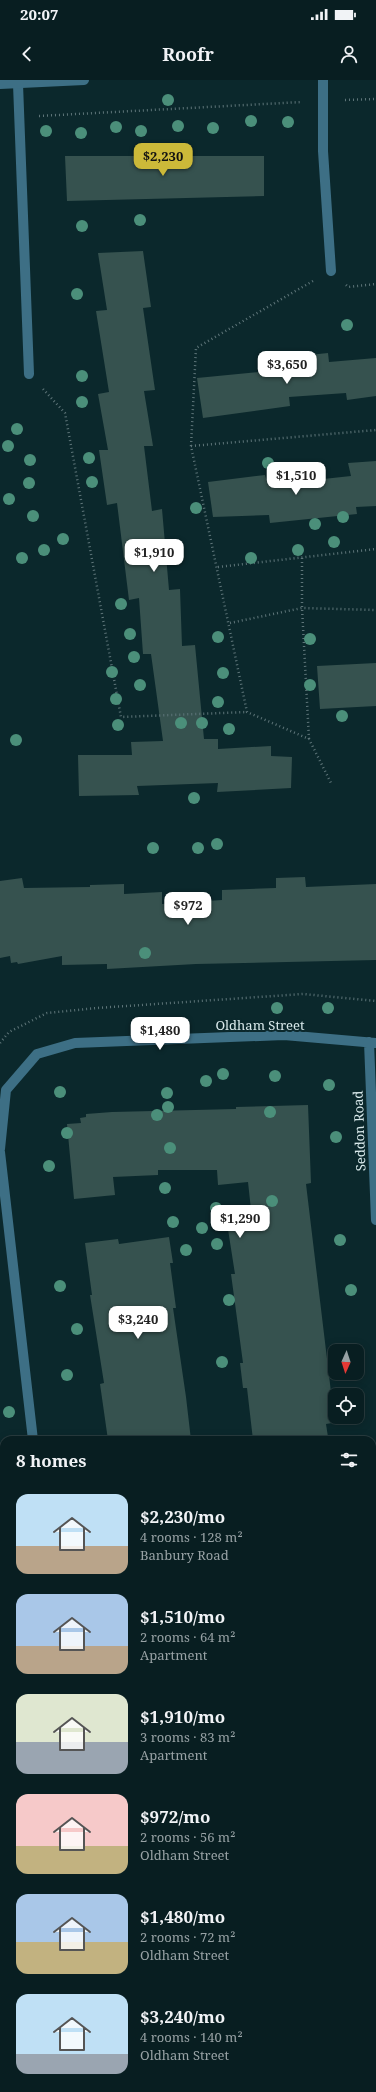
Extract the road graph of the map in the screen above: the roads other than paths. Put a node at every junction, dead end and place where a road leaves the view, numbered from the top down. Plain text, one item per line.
1 (84, 80) edge
2 (322, 80) edge
3 (0, 84) edge
4 (18, 84) junction
5 (331, 271) road end
6 (29, 374) road end
7 (372, 1042) edge
8 (0, 1149) edge
9 (0, 1152) edge
10 (376, 1220) edge
11 (33, 1436) edge

1 - 4 street
2 - 5 street
3 - 4 street
4 - 6 street
7 - 8 street, Oldham Street
7 - 10 street, Seddon Road
9 - 11 street

